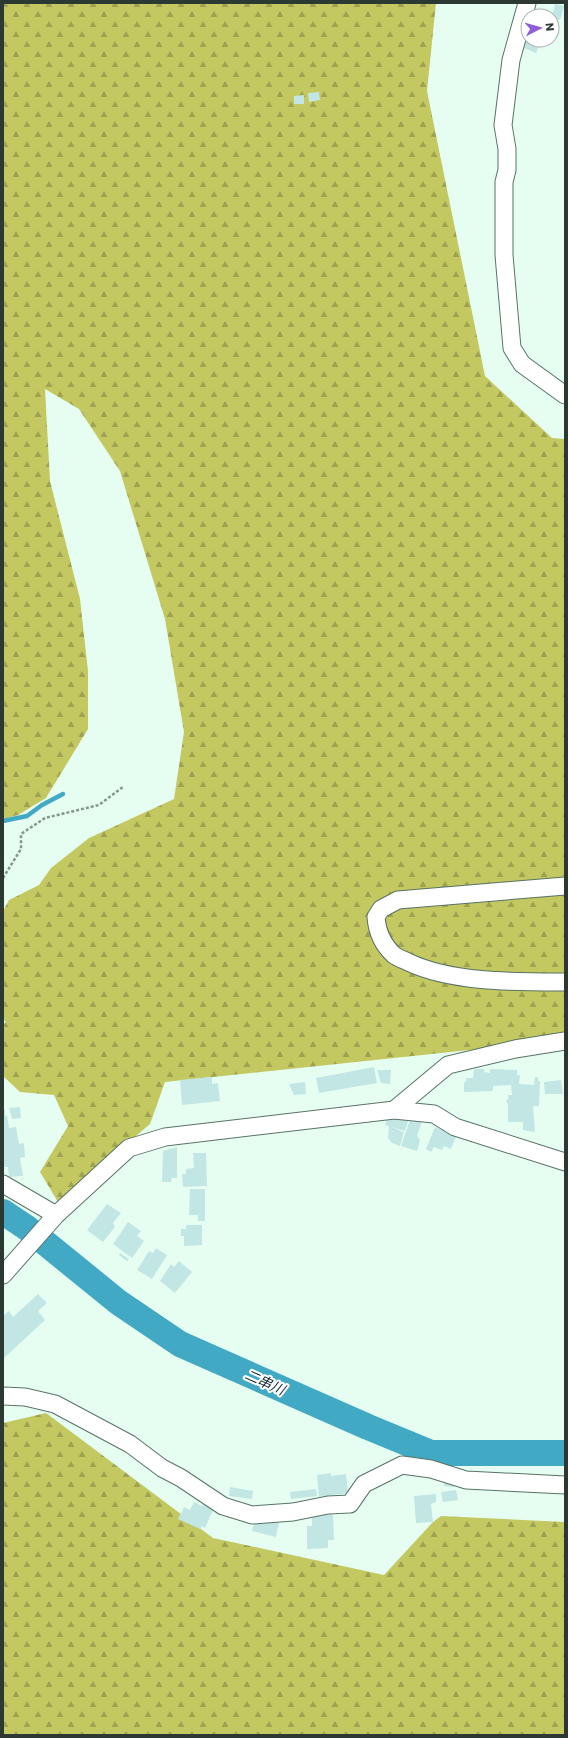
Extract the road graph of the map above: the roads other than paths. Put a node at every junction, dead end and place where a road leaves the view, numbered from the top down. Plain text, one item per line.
1 (527, 3) edge
2 (565, 395) edge
3 (565, 886) edge
4 (565, 982) edge
5 (565, 1041) edge
6 (394, 1110) junction
7 (565, 1162) edge
8 (3, 1184) edge
9 (56, 1215) junction
10 (3, 1274) edge
11 (3, 1396) edge
12 (565, 1486) edge

1 - 2 street
3 - 4 street
5 - 6 street
6 - 7 street
6 - 9 street
8 - 9 street
9 - 10 street
11 - 12 street

